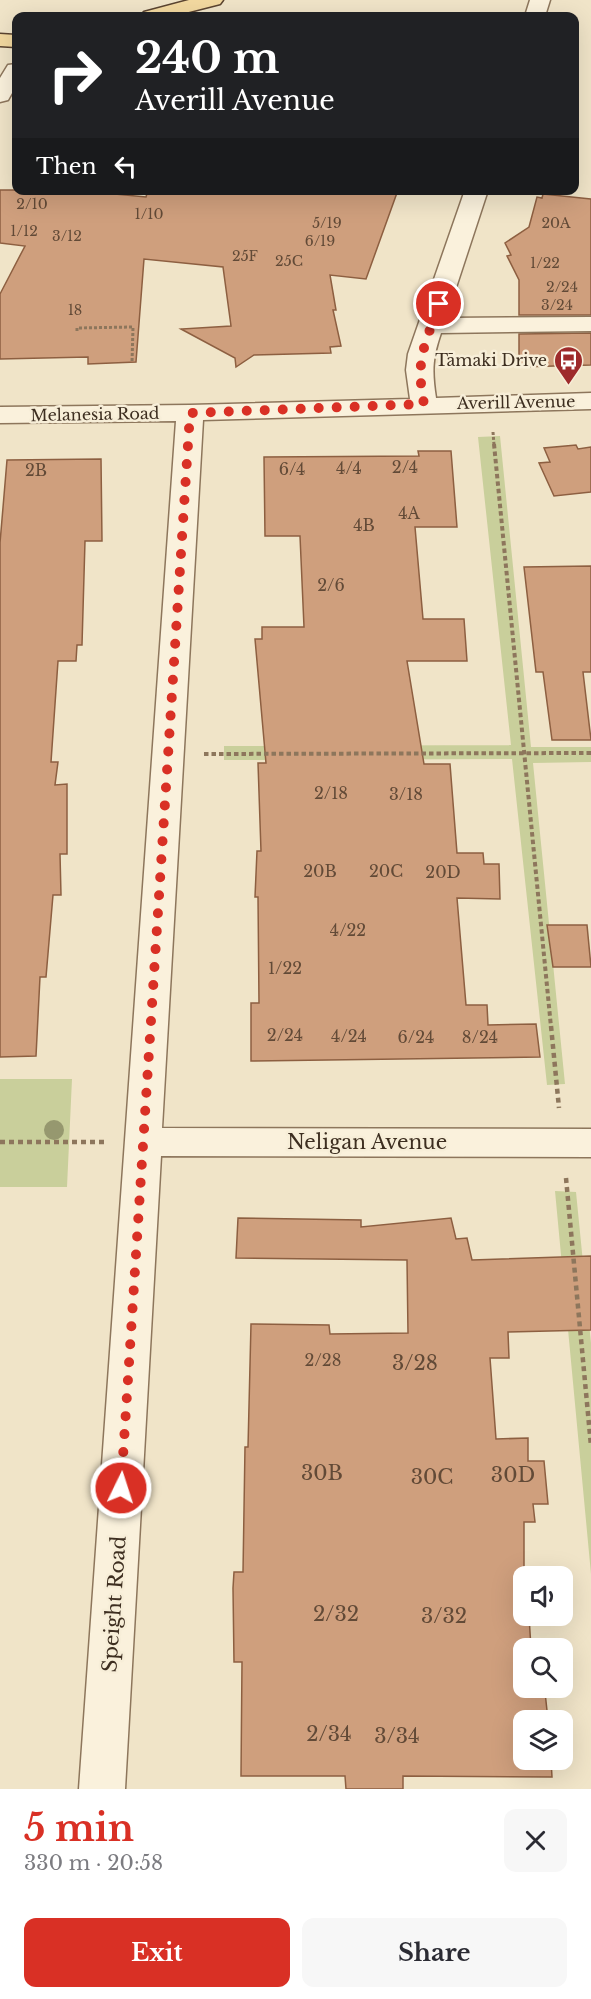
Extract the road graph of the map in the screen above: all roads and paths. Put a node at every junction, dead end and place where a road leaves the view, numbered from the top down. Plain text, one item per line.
1 (213, 0) edge
2 (166, 12) edge
3 (12, 76) edge
4 (0, 95) edge
5 (475, 195) edge
6 (591, 324) edge
7 (431, 326) junction
8 (77, 331) dead end
9 (132, 363) dead end
10 (591, 400) edge
11 (490, 403) junction
12 (424, 404) junction
13 (190, 413) junction
14 (0, 415) edge
15 (526, 753) junction
16 (591, 753) edge
17 (168, 754) junction
18 (0, 1142) edge
19 (143, 1142) junction
20 (577, 1143) edge
21 (591, 1446) edge
22 (102, 1789) edge

1 - 2 main road
3 - 4 street
5 - 7 street
6 - 7 street
7 - 12 street
8 - 9 path
10 - 11 street, Averill Avenue
11 - 12 street, Averill Avenue
11 - 15 path
12 - 13 street, Averill Avenue
13 - 14 street, Melanesia Road
13 - 17 street, Speight Road
15 - 16 path
15 - 17 path
15 - 20 path
17 - 19 street, Speight Road
18 - 19 path
19 - 20 street, Neligan Avenue
19 - 22 street, Speight Road
20 - 21 path

